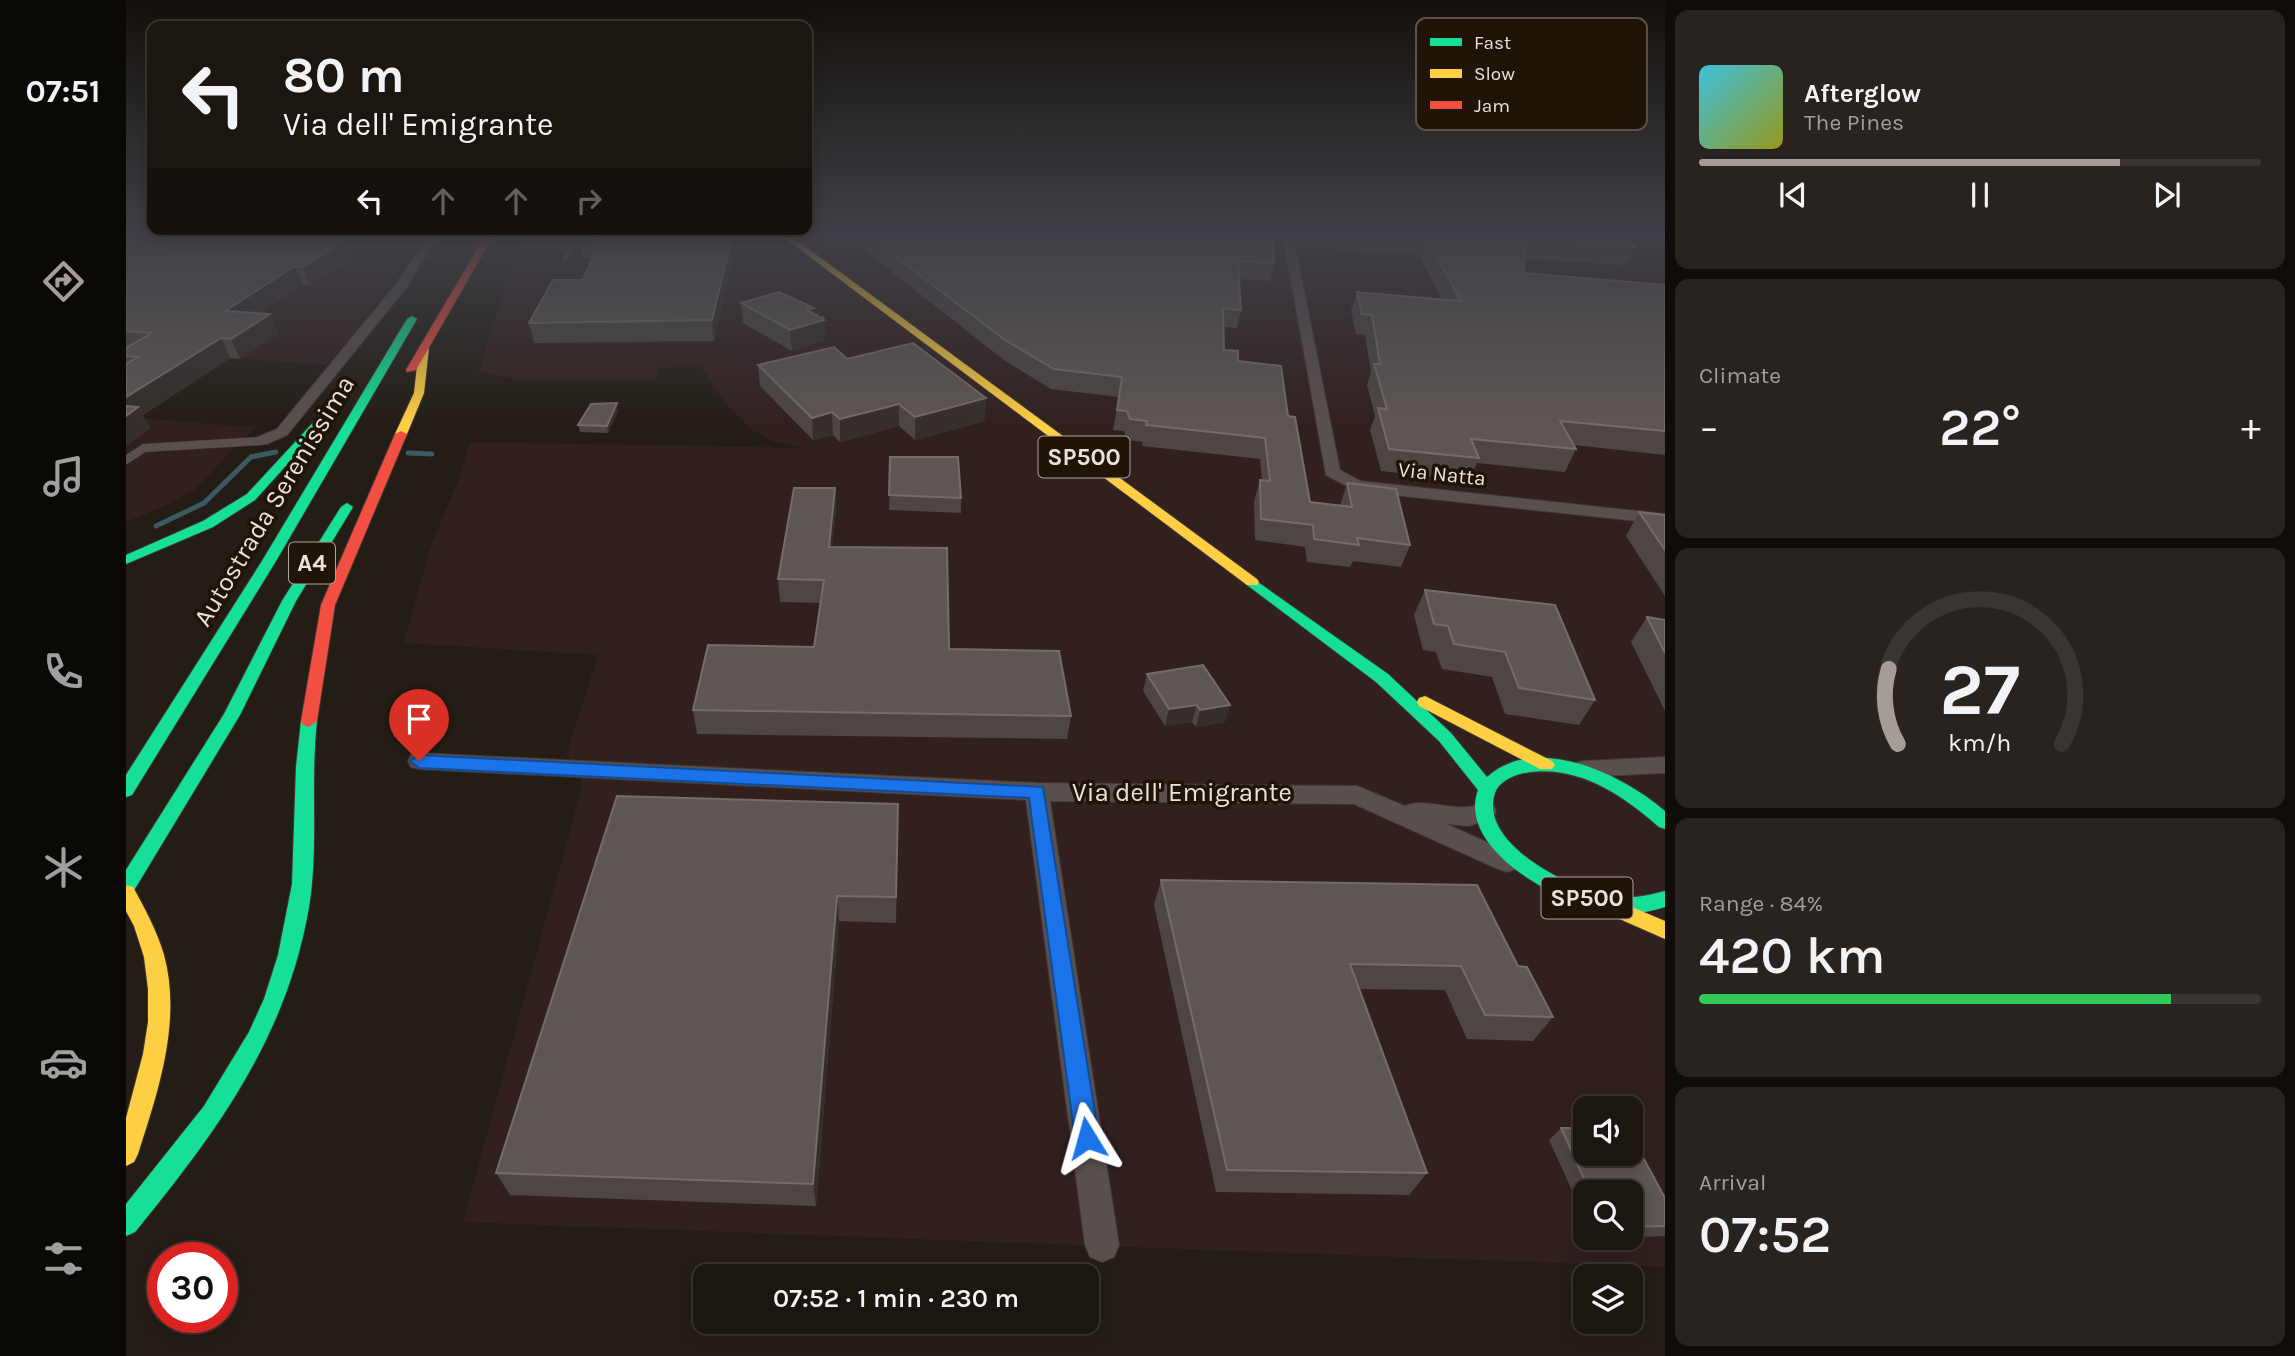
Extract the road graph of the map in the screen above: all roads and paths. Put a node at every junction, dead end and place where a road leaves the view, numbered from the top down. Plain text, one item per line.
1 (390, 299) edge
2 (452, 299) edge
3 (871, 299) edge
4 (1300, 299) edge
5 (420, 307) dead end
6 (398, 341) junction
7 (424, 348) junction
8 (400, 393) dead end
9 (261, 441) joint
10 (126, 460) edge
11 (355, 491) dead end
12 (1665, 519) edge
13 (126, 560) edge
14 (1382, 678) junction
15 (419, 761) dead end
16 (1546, 765) junction
17 (1665, 765) edge
18 (1576, 769) junction
19 (126, 790) edge
20 (1037, 792) junction
21 (1486, 800) junction
22 (1398, 811) junction
23 (1665, 822) edge
24 (1537, 876) junction
25 (126, 886) edge
26 (126, 892) edge
27 (1665, 899) edge
28 (1607, 904) junction
29 (1665, 930) edge
30 (127, 1150) edge
31 (126, 1223) edge
32 (1102, 1245) dead end

1 - 9 street
2 - 7 main road
3 - 14 main road, SP500
4 - 12 street, Via Natta
5 - 6 main road, Autostrada Serenissima / A4
6 - 13 main road
6 - 19 main road, Autostrada Serenissima / A4
7 - 8 main road
7 - 31 main road
9 - 10 lane
11 - 25 main road, A4
14 - 16 main road, SP500
14 - 21 main road, SP500
15 - 20 street, Via dell' Emigrante
16 - 18 main road, SP500
16 - 21 main road, SP500
17 - 18 street
18 - 23 main road, SP500
20 - 22 street, Via dell' Emigrante
20 - 32 street
21 - 22 street, Via dell' Emigrante
21 - 24 main road, SP500
22 - 24 street, Via dell' Emigrante
24 - 28 main road, SP500
26 - 30 main road
27 - 28 main road, SP500
28 - 29 main road, SP500

